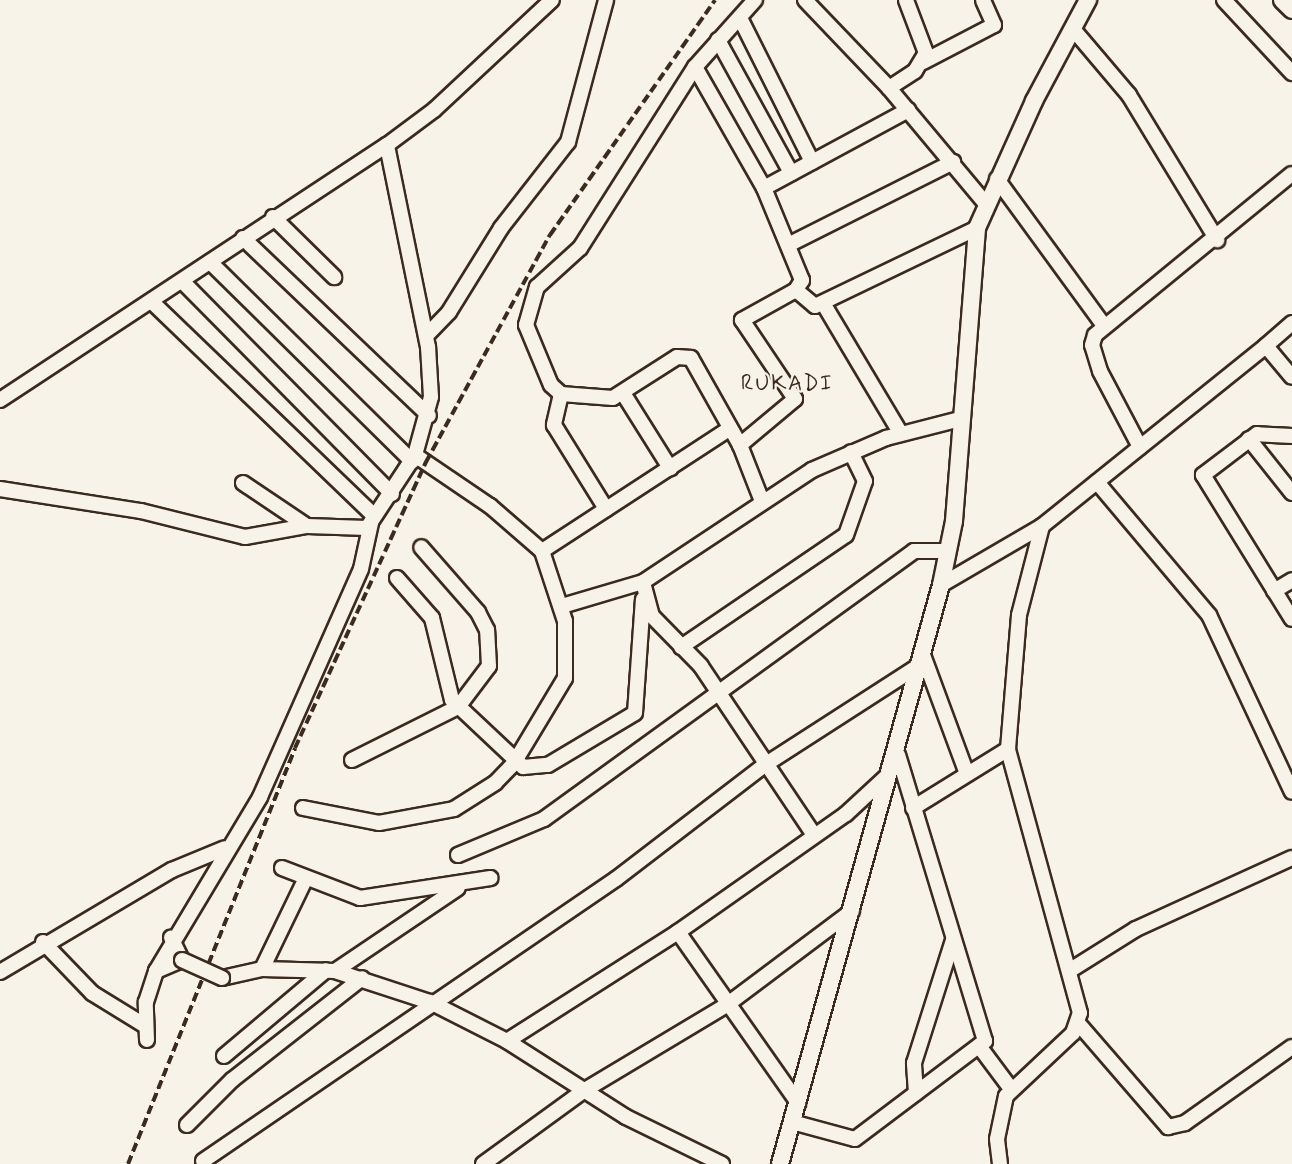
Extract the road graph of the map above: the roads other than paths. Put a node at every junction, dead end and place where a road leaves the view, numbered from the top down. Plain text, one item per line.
1 (552, 0) edge
2 (606, 0) edge
3 (755, 0) edge
4 (805, 0) edge
5 (983, 0) edge
6 (1088, 0) edge
7 (1224, 0) edge
8 (1282, 0) edge
9 (908, 1) edge
10 (1292, 10) edge
11 (740, 18) junction
12 (1073, 28) junction
13 (718, 40) junction
14 (923, 62) junction
15 (695, 67) junction
16 (1292, 73) edge
17 (889, 88) junction
18 (908, 110) junction
19 (387, 146) junction
20 (812, 162) junction
21 (953, 162) junction
22 (791, 173) junction
23 (1292, 174) edge
24 (997, 179) junction
25 (764, 188) junction
26 (986, 204) junction
27 (273, 218) junction
28 (977, 228) junction
29 (243, 238) junction
30 (1217, 240) junction
31 (788, 245) junction
32 (210, 262) junction
33 (334, 277) dead end
34 (182, 281) junction
35 (796, 290) junction
36 (152, 302) junction
37 (823, 303) junction
38 (1292, 323) edge
39 (1104, 326) junction
40 (426, 336) junction
41 (1266, 346) junction
42 (1292, 377) edge
43 (623, 393) junction
44 (561, 394) junction
45 (0, 400) edge
46 (429, 416) junction
47 (960, 419) junction
48 (729, 429) junction
49 (902, 434) junction
50 (1292, 436) edge
51 (1249, 439) junction
52 (740, 445) junction
53 (1140, 447) junction
54 (851, 452) junction
55 (413, 458) junction
56 (670, 468) junction
57 (1097, 482) junction
58 (243, 483) dead end
59 (0, 489) edge
60 (1292, 493) edge
61 (392, 494) junction
62 (762, 501) junction
63 (606, 509) junction
64 (372, 519) junction
65 (308, 526) junction
66 (1042, 526) junction
67 (420, 548) dead end
68 (542, 551) junction
69 (946, 551) junction
70 (398, 578) dead end
71 (1292, 580) edge
72 (941, 585) junction
73 (643, 589) junction
74 (1274, 591) junction
75 (562, 606) junction
76 (1292, 619) edge
77 (681, 646) junction
78 (922, 659) junction
79 (719, 690) junction
80 (458, 707) junction
81 (1008, 749) junction
82 (352, 760) dead end
83 (896, 761) junction
84 (514, 763) junction
85 (766, 764) junction
86 (967, 774) junction
87 (1292, 792) edge
88 (303, 808) dead end
89 (913, 808) junction
90 (814, 835) junction
91 (225, 848) junction
92 (458, 855) dead end
93 (1292, 858) edge
94 (282, 868) dead end
95 (306, 878) junction
96 (490, 878) dead end
97 (464, 883) junction
98 (853, 910) junction
99 (678, 932) junction
100 (171, 937) junction
101 (953, 940) junction
102 (43, 942) junction
103 (182, 960) junction
104 (262, 969) junction
105 (331, 970) junction
106 (156, 971) junction
107 (1069, 971) junction
108 (0, 972) edge
109 (362, 978) junction
110 (430, 1002) junction
111 (728, 1004) junction
112 (1078, 1023) junction
113 (144, 1025) junction
114 (147, 1040) dead end
115 (507, 1041) junction
116 (979, 1047) junction
117 (1292, 1047) edge
118 (224, 1056) dead end
119 (1011, 1089) junction
120 (585, 1090) junction
121 (916, 1093) junction
122 (798, 1103) junction
123 (792, 1122) junction
124 (187, 1125) dead end
125 (505, 1159) edge
126 (203, 1161) dead end
127 (483, 1164) edge
128 (722, 1164) edge
129 (780, 1164) edge
130 (1000, 1164) edge

1 - 19 street
2 - 40 street
3 - 11 street
4 - 17 street
5 - 14 street
6 - 12 street
7 - 16 street
8 - 10 street
9 - 14 street
11 - 13 street
11 - 20 street
12 - 24 street
12 - 30 street
13 - 15 street
13 - 22 street
14 - 17 street
15 - 25 street
15 - 44 street
17 - 18 street
18 - 20 street
18 - 21 street
19 - 27 street
19 - 40 street
20 - 22 street
21 - 26 street
21 - 31 street
22 - 25 street
23 - 30 street
24 - 26 street
24 - 39 street
25 - 31 street
26 - 28 street
27 - 29 street
27 - 33 street
28 - 37 street
28 - 47 street
29 - 32 street
29 - 46 street
30 - 39 street
31 - 35 street
32 - 34 street
32 - 55 street
34 - 36 street
34 - 61 street
35 - 37 street
35 - 52 street
36 - 45 street
36 - 64 street
37 - 49 street
38 - 41 street
39 - 53 street
40 - 46 street
41 - 42 street
41 - 53 street
43 - 44 street
43 - 48 street
43 - 56 street
44 - 63 street
46 - 55 street
47 - 49 street
47 - 69 street
48 - 52 street
48 - 56 street
49 - 54 street
50 - 51 street
51 - 60 street
51 - 74 street
52 - 62 street
53 - 57 street
54 - 62 street
54 - 77 street
55 - 61 street
55 - 68 street
56 - 63 street
57 - 66 street
57 - 87 street
58 - 65 street
59 - 65 street
61 - 64 street
62 - 73 street
63 - 68 street
64 - 65 street
64 - 91 street
66 - 72 street
66 - 81 street
67 - 80 street
68 - 75 street
69 - 72 street
69 - 79 street
70 - 80 street
71 - 74 street
72 - 78 street
73 - 75 street
73 - 77 street
73 - 84 street
74 - 76 street
75 - 84 street
77 - 79 street
78 - 83 street
78 - 85 street
78 - 86 street
79 - 85 street
79 - 92 street
80 - 82 street
80 - 84 street
81 - 86 street
81 - 107 street
83 - 89 street
83 - 90 street
83 - 98 street
84 - 88 street
85 - 90 street
85 - 110 street
86 - 89 street
89 - 101 street
90 - 99 street
91 - 100 street
91 - 102 street
93 - 107 street
94 - 95 street
95 - 97 street
95 - 104 street
96 - 97 street
97 - 105 street
98 - 111 street
98 - 122 street
99 - 111 street
99 - 115 street
100 - 103 street
100 - 106 street
101 - 116 street
101 - 121 street
102 - 108 street
102 - 113 street
103 - 104 street, bridge
103 - 106 street
104 - 105 street
105 - 109 street
105 - 118 street
106 - 113 street
107 - 112 street
109 - 110 street
109 - 124 street
110 - 115 street
110 - 126 street
111 - 120 street
111 - 122 street
112 - 117 street
112 - 119 street
113 - 114 street
115 - 120 street
116 - 119 street
116 - 121 street
119 - 130 street
120 - 125 street
120 - 128 street
121 - 123 street
122 - 123 street
123 - 129 street
125 - 127 street

